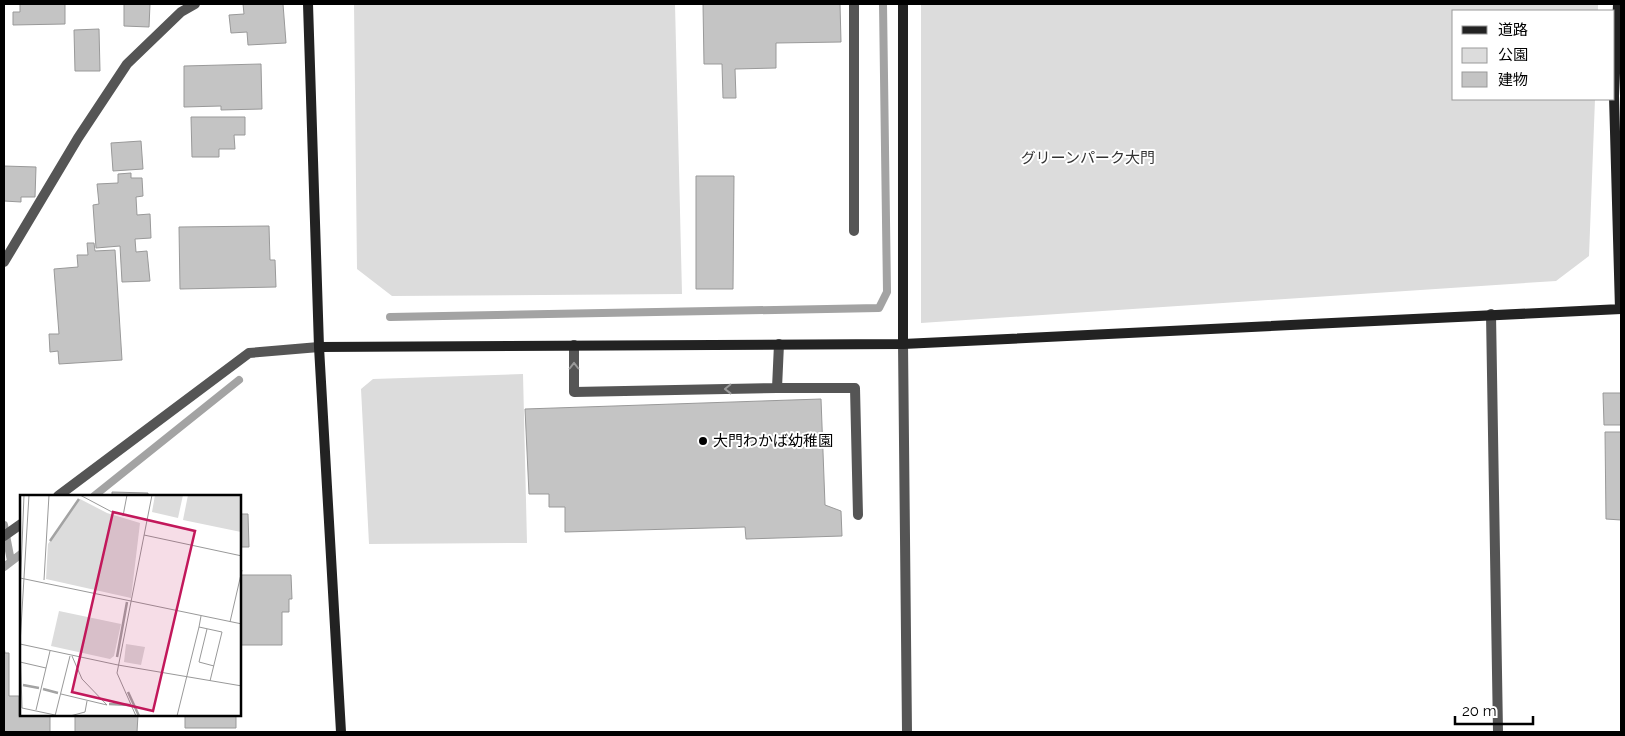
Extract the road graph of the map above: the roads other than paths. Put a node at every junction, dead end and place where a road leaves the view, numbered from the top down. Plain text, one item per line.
1 (195, 4) edge
2 (308, 4) edge
3 (854, 4) edge
4 (902, 4) edge
5 (1618, 4) edge
6 (1615, 73) edge
7 (1614, 100) edge
8 (854, 232) dead end
9 (4, 262) edge
10 (1621, 309) edge
11 (1491, 314) junction
12 (778, 344) junction
13 (904, 344) junction
14 (574, 346) junction
15 (319, 347) junction
16 (777, 388) junction
17 (59, 495) edge
18 (858, 515) dead end
19 (20, 525) edge
20 (4, 536) edge
21 (341, 732) edge
22 (907, 732) edge
23 (1498, 732) edge

1 - 9 street
2 - 15 street
3 - 8 street
4 - 13 street
5 - 6 street
7 - 10 street
10 - 11 street
11 - 13 street
11 - 23 street
12 - 13 street
12 - 14 street
12 - 16 street
13 - 22 street
14 - 15 street
16 -> 14 street
15 - 17 street
15 - 21 street
16 - 18 street
19 - 20 street

